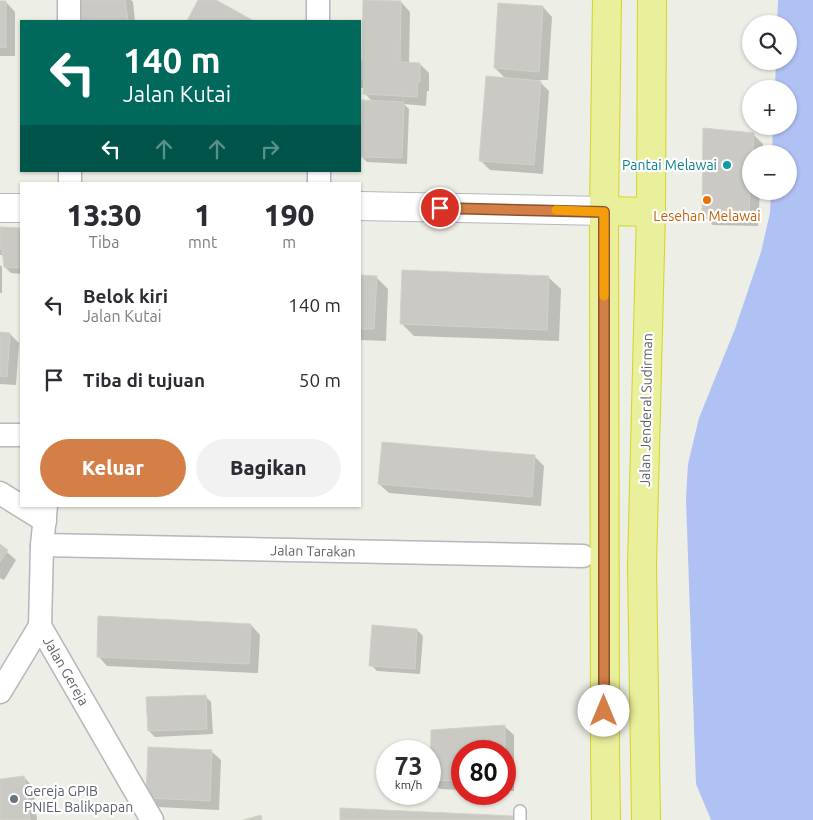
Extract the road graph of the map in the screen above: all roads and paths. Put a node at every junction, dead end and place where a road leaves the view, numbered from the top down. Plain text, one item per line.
1 (69, 0) edge
2 (318, 0) edge
3 (608, 0) edge
4 (652, 0) edge
5 (69, 20) edge
6 (318, 20) edge
7 (361, 206) edge
8 (0, 208) edge
9 (20, 208) edge
10 (604, 212) junction
11 (650, 212) junction
12 (0, 435) edge
13 (20, 436) edge
14 (0, 493) edge
15 (20, 502) edge
16 (32, 507) edge
17 (45, 513) edge
18 (42, 545) junction
19 (584, 556) dead end
20 (40, 626) junction
21 (0, 692) edge
22 (645, 750) junction
23 (604, 751) junction
24 (152, 820) edge
25 (606, 820) edge
26 (646, 820) edge

1 - 5 street
2 - 6 street
3 - 10 highway
4 - 11 highway, Jalan Jenderal Sudirman
7 - 10 street
8 - 9 street
10 - 11 highway
10 - 23 highway
11 - 22 highway, Jalan Jenderal Sudirman
12 - 13 street
14 - 15 street
16 - 17 street
17 - 18 street, Jalan Gereja
18 - 19 street, Jalan Tarakan
18 - 20 street, Jalan Gereja
20 - 21 street
20 - 24 street, Jalan Gereja
22 - 23 highway
22 - 26 highway, Jalan Jenderal Sudirman
23 - 25 highway

